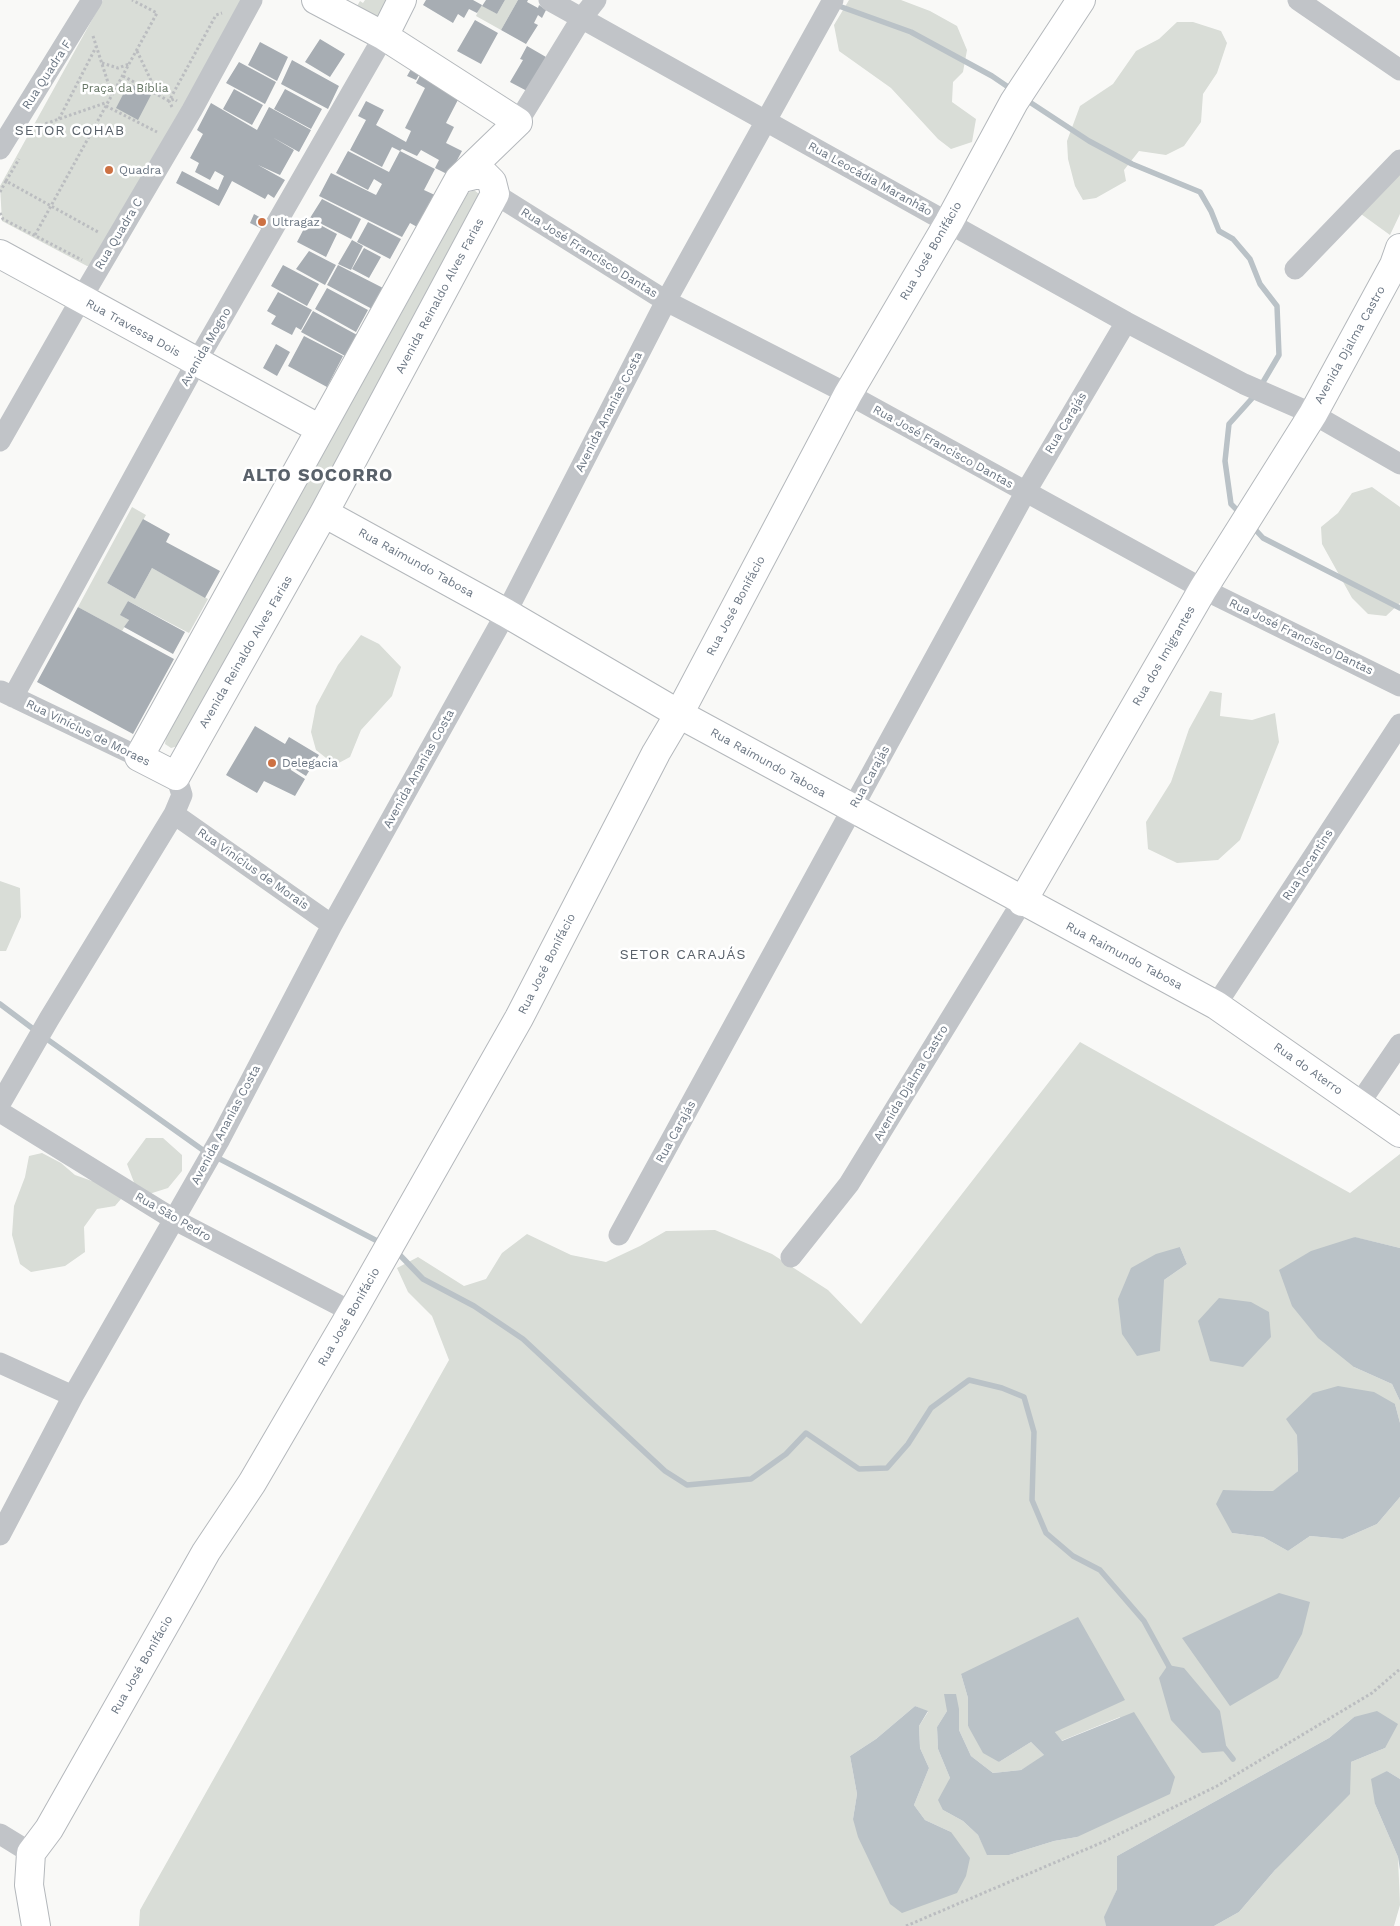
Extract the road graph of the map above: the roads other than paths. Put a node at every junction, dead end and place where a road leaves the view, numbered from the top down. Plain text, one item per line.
1 (92, 0) edge
2 (252, 0) edge
3 (316, 0) edge
4 (402, 0) edge
5 (549, 0) edge
6 (596, 0) edge
7 (1081, 0) edge
8 (1298, 0) edge
9 (831, 3) edge
10 (581, 19) junction
11 (384, 36) junction
12 (1400, 70) edge
13 (518, 122) junction
14 (765, 122) junction
15 (0, 149) edge
16 (1400, 160) edge
17 (459, 179) junction
18 (495, 194) junction
19 (949, 222) junction
20 (1400, 248) edge
21 (0, 254) edge
22 (1295, 269) dead end
23 (81, 299) junction
24 (666, 301) junction
25 (1126, 322) junction
26 (196, 363) junction
27 (848, 394) junction
28 (1313, 414) junction
29 (320, 429) junction
30 (0, 441) edge
31 (1400, 464) edge
32 (1025, 493) junction
33 (324, 513) junction
34 (1203, 589) junction
35 (506, 612) junction
36 (1400, 686) edge
37 (7, 693) edge
38 (678, 714) junction
39 (1400, 724) edge
40 (138, 757) junction
41 (176, 776) junction
42 (853, 809) junction
43 (174, 814) junction
44 (1022, 902) junction
45 (332, 925) junction
46 (1216, 1005) junction
47 (1400, 1044) edge
48 (0, 1104) edge
49 (1359, 1104) junction
50 (0, 1112) edge
51 (1400, 1133) edge
52 (175, 1220) junction
53 (619, 1235) dead end
54 (791, 1257) dead end
55 (352, 1312) junction
56 (0, 1363) edge
57 (74, 1396) junction
58 (0, 1535) edge
59 (0, 1834) edge
60 (31, 1853) junction
61 (36, 1926) edge

1 - 15 street, Rua Quadra F
2 - 23 street, Rua Quadra C
3 - 11 street
4 - 11 street, Avenida Mogno
5 - 10 street, Rua Leocádia Maranhão
6 - 10 street, Avenida Reinaldo Alves Farias
7 - 19 street, Rua José Bonifácio
8 - 12 street
9 - 14 street, Avenida Ananias Costa
10 - 13 street, Avenida Reinaldo Alves Farias
10 - 14 street, Rua Leocádia Maranhão
11 - 13 street
11 - 26 street, Avenida Mogno
13 - 17 street, Avenida Reinaldo Alves Farias
13 - 18 street, Avenida Reinaldo Alves Farias
14 - 19 street, Rua Leocádia Maranhão
14 - 24 street, Avenida Ananias Costa
16 - 22 street
17 - 18 street
17 - 29 street, Avenida Reinaldo Alves Farias
18 - 24 street, Rua José Francisco Dantas
18 - 33 street, Avenida Reinaldo Alves Farias
19 - 25 street, Rua Leocádia Maranhão
19 - 27 street, Rua José Bonifácio
20 - 28 street, Avenida Djalma Castro
21 - 23 street, Rua Travessa Dois
23 - 26 street, Rua Travessa Dois
23 - 30 street, Rua Quadra C
24 - 27 street, Rua José Francisco Dantas
24 - 35 street, Avenida Ananias Costa
25 - 28 street, Rua Leocádia Maranhão
25 - 32 street, Rua Carajás
26 - 29 street, Rua Travessa Dois
26 - 37 street, Avenida Mogno
27 - 32 street, Rua José Francisco Dantas
27 - 38 street, Rua José Bonifácio
28 - 31 street, Rua Leocádia Maranhão
28 - 34 street, Rua dos Imigrantes
29 - 40 street, Avenida Reinaldo Alves Farias
32 - 34 street, Rua José Francisco Dantas
32 - 42 street, Rua Carajás
33 - 35 street, Rua Raimundo Tabosa
33 - 41 street, Avenida Reinaldo Alves Farias
34 - 36 street, Rua José Francisco Dantas
34 - 44 street, Rua dos Imigrantes
35 - 38 street, Rua Raimundo Tabosa
35 - 45 street, Avenida Ananias Costa
37 - 40 street, Rua Vinícius de Moraes
38 - 42 street, Rua Raimundo Tabosa
38 - 55 street, Rua José Bonifácio
39 - 46 street, Rua Tocantins
40 - 41 street, Rua Vinícius de Moraes
41 - 43 street
42 - 44 street, Rua Raimundo Tabosa
42 - 53 street, Rua Carajás
43 - 45 street, Rua Vinícius de Morais
43 - 48 street
44 - 46 street, Rua Raimundo Tabosa
44 - 54 street, Avenida Djalma Castro
45 - 52 street, Avenida Ananias Costa
46 - 49 street, Rua do Aterro
47 - 49 street
49 - 51 street, Rua do Aterro
50 - 52 street, Rua São Pedro
52 - 55 street, Rua São Pedro
52 - 57 street, Avenida Ananias Costa
55 - 60 street, Rua José Bonifácio
56 - 57 street
57 - 58 street, Avenida Ananias Costa
59 - 60 street
60 - 61 street

